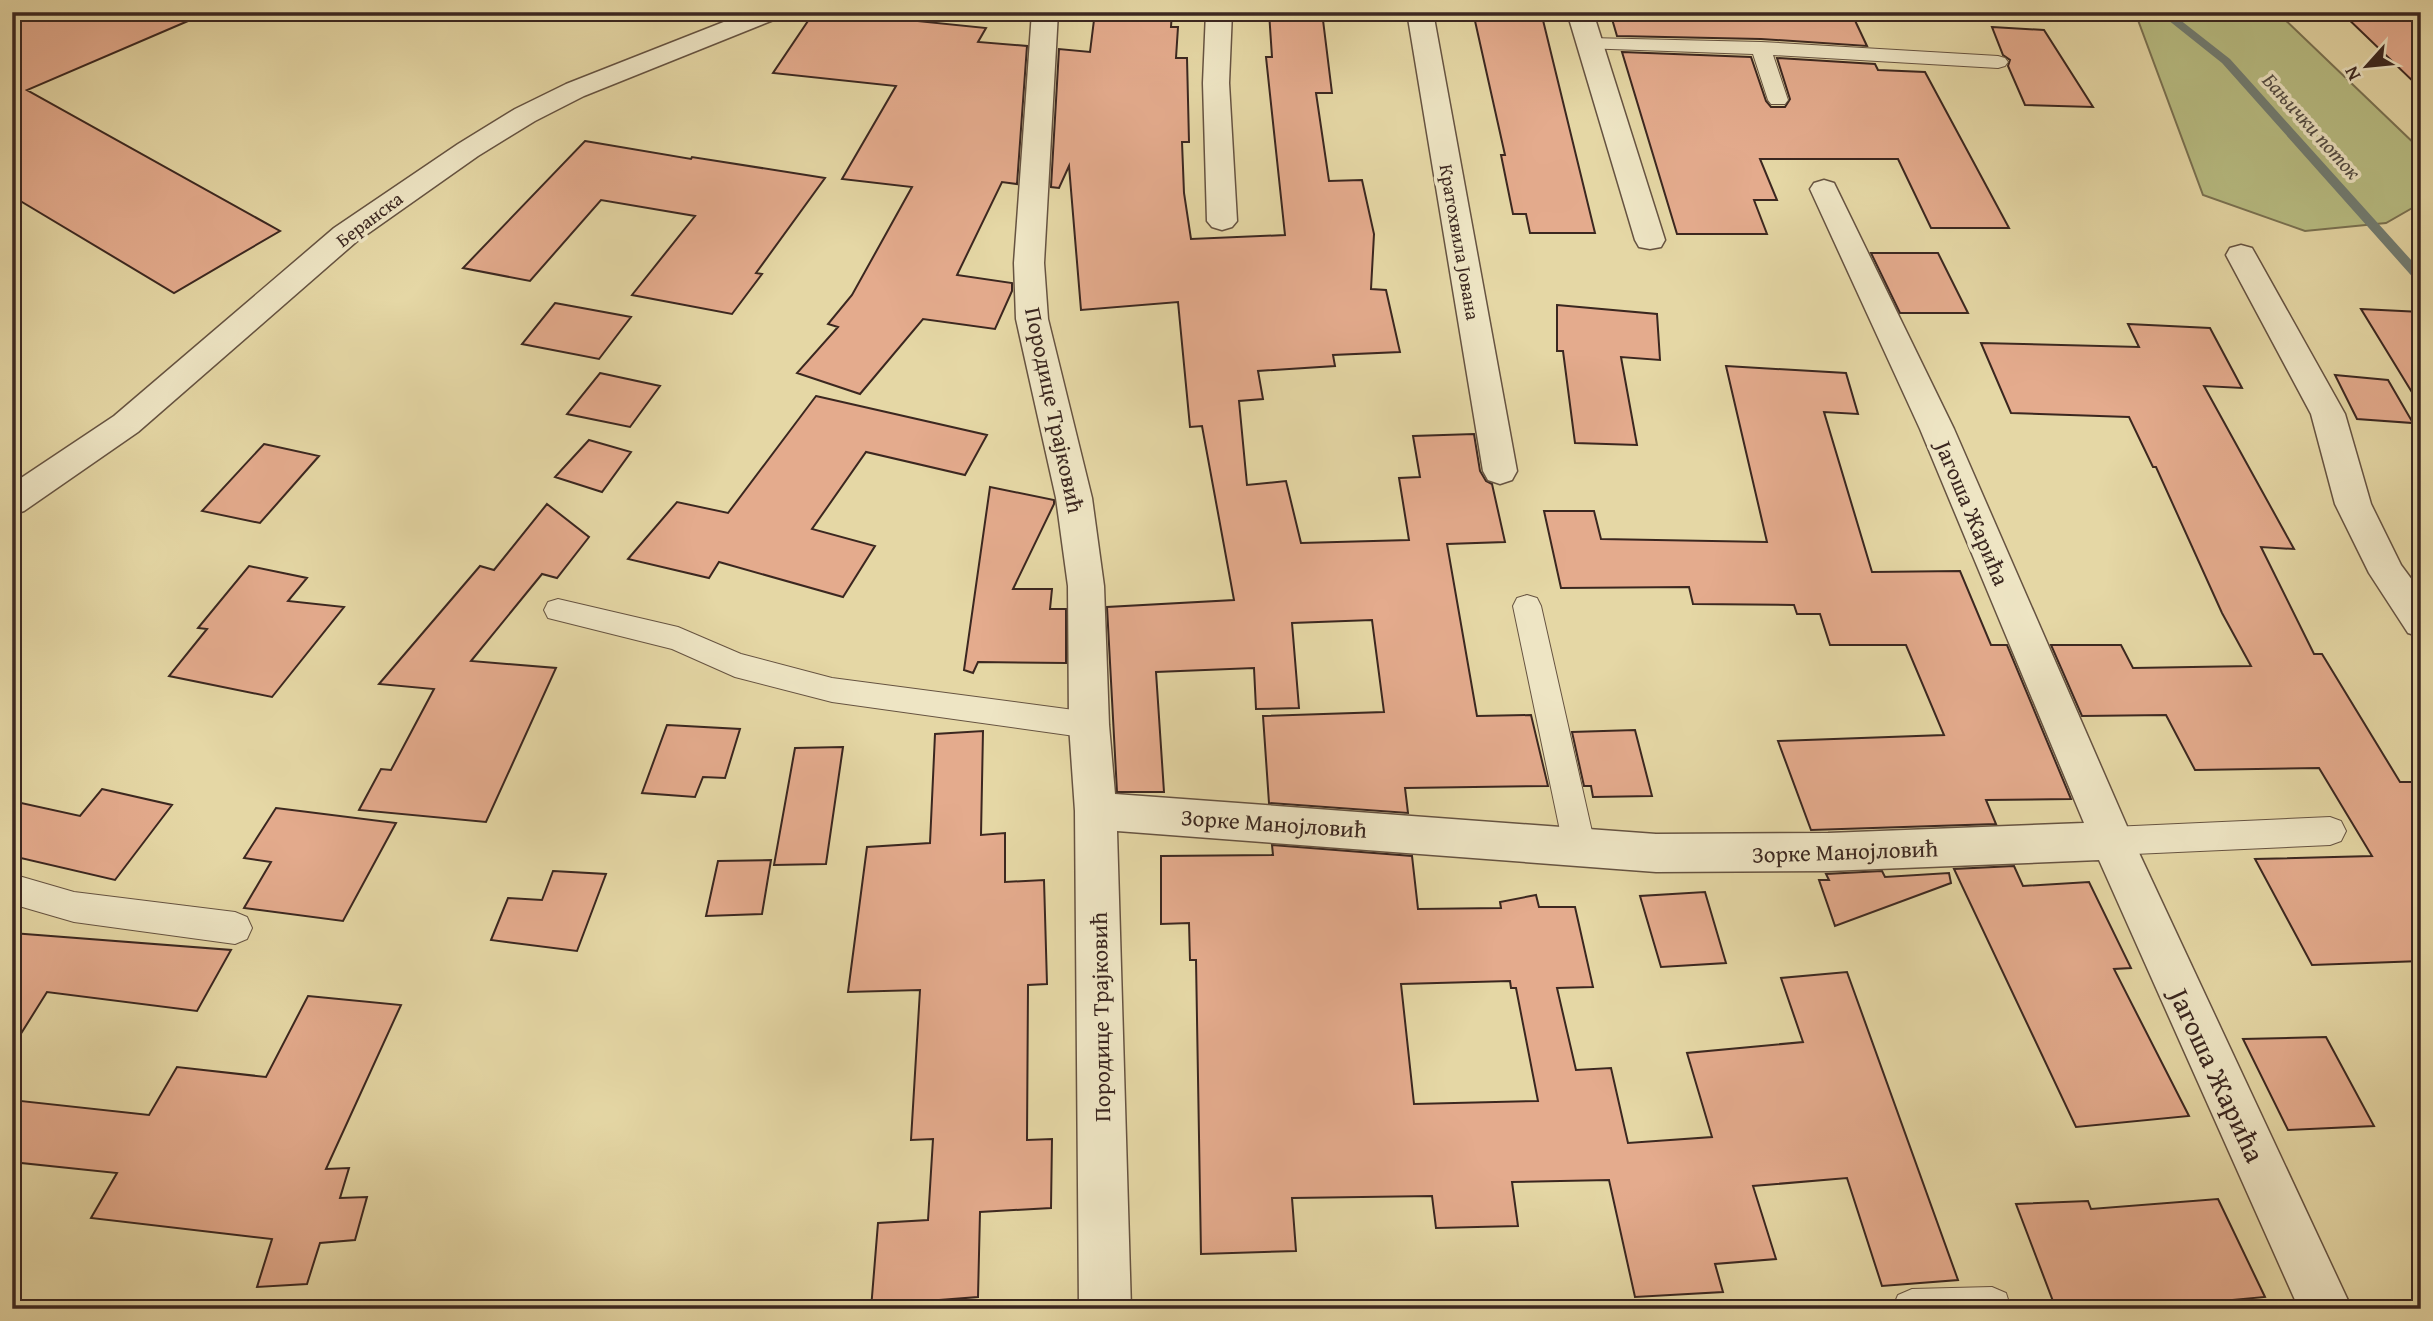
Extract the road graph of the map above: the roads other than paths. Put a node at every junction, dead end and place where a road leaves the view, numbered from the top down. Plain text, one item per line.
1 (772, 12) edge
2 (1045, 12) edge
3 (1219, 12) edge
4 (1420, 12) edge
5 (1580, 12) edge
6 (1589, 44) junction
7 (1761, 48) junction
8 (1998, 61) dead end
9 (1778, 100) dead end
10 (1824, 190) dead end
11 (1222, 221) dead end
12 (1650, 240) dead end
13 (2241, 255) dead end
14 (1500, 471) dead end
15 (12, 502) edge
16 (1527, 606) dead end
17 (558, 610) dead end
18 (2421, 622) edge
19 (1089, 724) junction
20 (1096, 811) junction
21 (2330, 831) dead end
22 (2112, 841) junction
23 (1579, 845) junction
24 (12, 889) edge
25 (235, 928) dead end
26 (1992, 1307) dead end
27 (1105, 1309) edge
28 (1912, 1309) edge
29 (2326, 1309) edge

1 - 15 street, Беранска
2 - 19 street, Породице Трајковић
3 - 11 street
4 - 14 street, Кратохвила Јована
5 - 6 street
6 - 7 lane
6 - 12 street
7 - 8 lane
7 - 9 lane
10 - 22 street, Јагоша Жарића
13 - 18 street
16 - 23 lane
17 - 19 lane
19 - 20 street, Породице Трајковић
20 - 23 street, Зорке Манојловић
20 - 27 street, Породице Трајковић
21 - 22 lane
22 - 23 street, Зорке Манојловић
22 - 29 street, Јагоша Жарића
24 - 25 lane
26 - 28 lane

